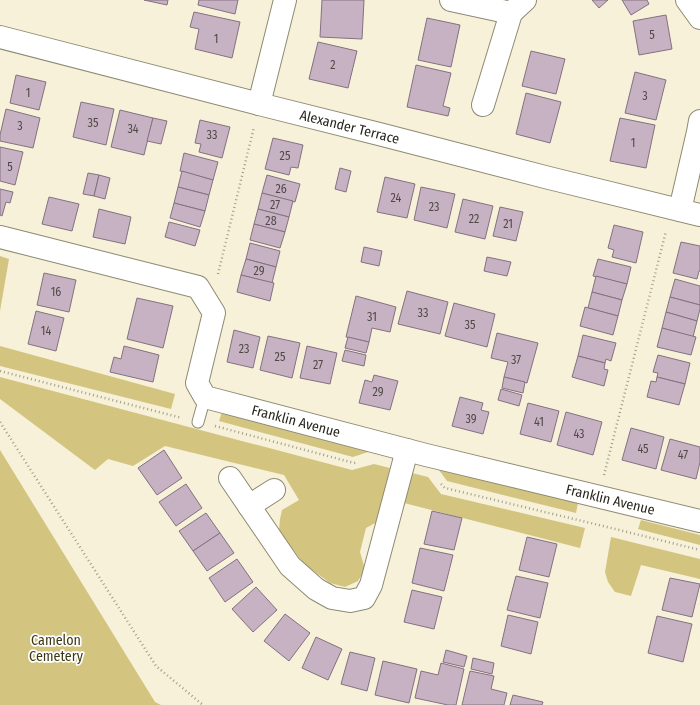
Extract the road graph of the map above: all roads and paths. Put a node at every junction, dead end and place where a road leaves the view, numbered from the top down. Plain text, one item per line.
1 (285, 0) edge
2 (451, 0) edge
3 (687, 0) edge
4 (518, 7) edge
5 (700, 18) edge
6 (0, 37) edge
7 (259, 104) junction
8 (483, 105) dead end
9 (700, 120) edge
10 (684, 211) edge
11 (0, 236) edge
12 (198, 287) junction
13 (205, 397) junction
14 (0, 422) edge
15 (198, 422) dead end
16 (407, 450) junction
17 (230, 478) dead end
18 (274, 490) dead end
19 (598, 496) junction
20 (249, 506) junction
21 (700, 521) edge
22 (203, 705) edge

1 - 7 street
2 - 4 street
3 - 5 street
4 - 8 street
6 - 7 street, Alexander Terrace
7 - 10 street, Alexander Terrace
7 - 12 path
9 - 10 street
10 - 19 path
11 - 12 street
12 - 13 street
13 - 15 lane
13 - 16 street, Franklin Avenue
14 - 22 path
16 - 19 street, Franklin Avenue
16 - 20 street
17 - 20 street
18 - 20 street
19 - 21 street, Franklin Avenue

